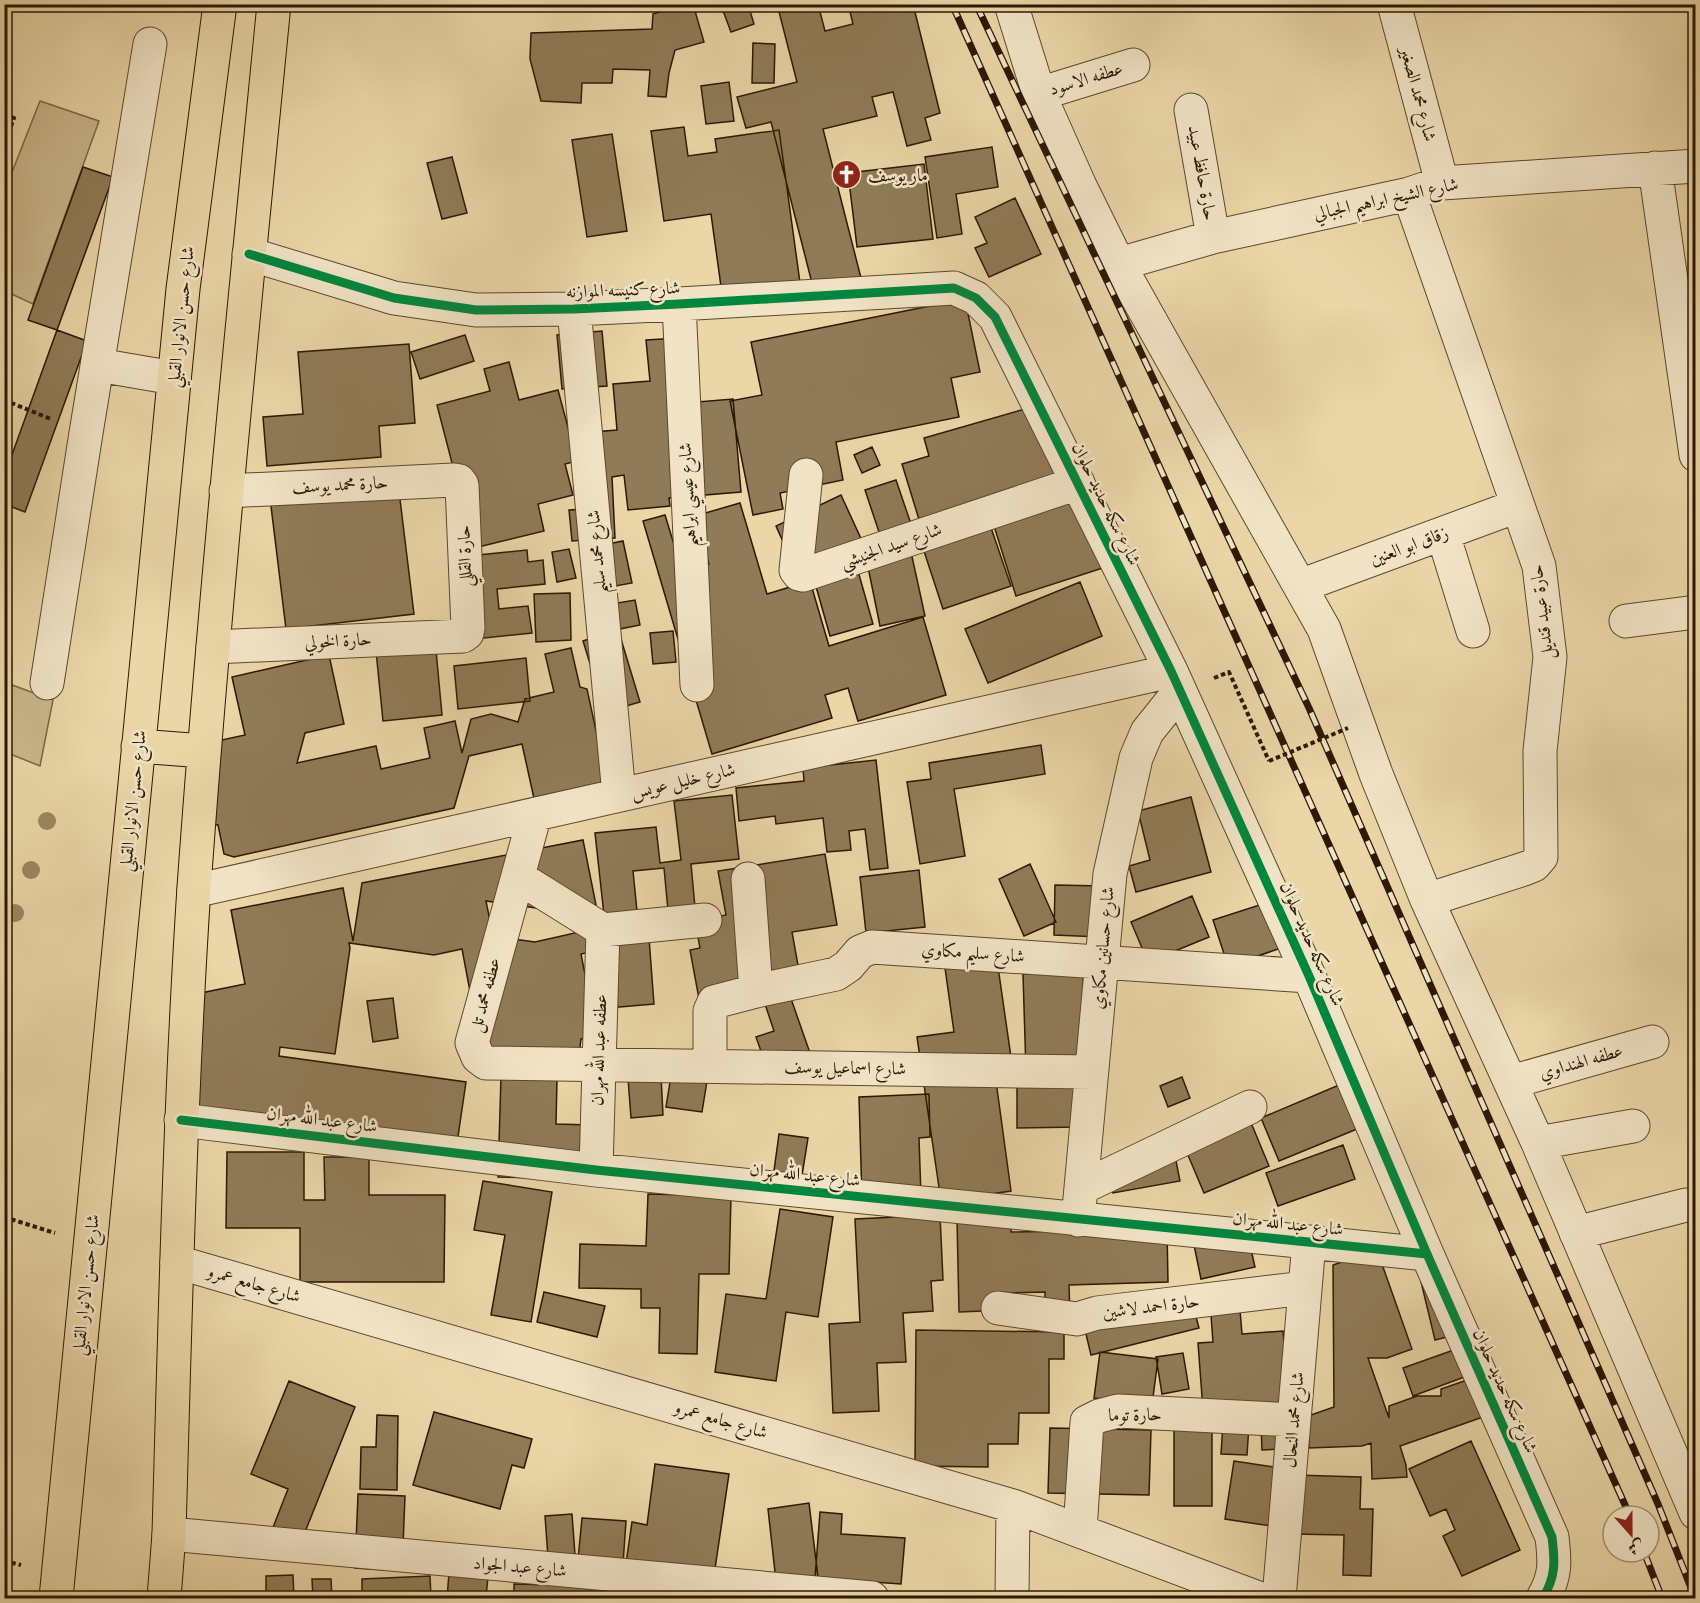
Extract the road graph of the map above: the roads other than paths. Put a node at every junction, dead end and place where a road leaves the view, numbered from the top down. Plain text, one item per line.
1 (220, 4) edge
2 (274, 4) edge
3 (1011, 4) edge
4 (1394, 4) edge
5 (150, 44) dead end
6 (1133, 65) dead end
7 (1039, 94) junction
8 (1191, 110) dead end
9 (1695, 166) edge
10 (1655, 168) junction
11 (1442, 183) junction
12 (1409, 194) junction
13 (1213, 237) junction
14 (249, 254) junction
15 (1119, 264) junction
16 (679, 304) junction
17 (574, 309) junction
18 (995, 317) joint
19 (98, 365) junction
20 (174, 378) junction
21 (1695, 450) edge
22 (806, 475) dead end
23 (453, 480) joint
24 (1078, 483) junction
25 (226, 491) junction
26 (1517, 506) junction
27 (1443, 534) junction
28 (1300, 586) junction
29 (1695, 612) edge
30 (1626, 621) dead end
31 (1473, 631) dead end
32 (463, 636) joint
33 (213, 647) junction
34 (1175, 682) junction
35 (47, 683) dead end
36 (697, 686) dead end
37 (138, 746) junction
38 (204, 751) junction
39 (619, 795) junction
40 (535, 814) junction
41 (518, 877) junction
42 (748, 879) dead end
43 (194, 891) junction
44 (1427, 900) junction
45 (705, 920) dead end
46 (603, 930) junction
47 (1102, 961) junction
48 (1309, 976) junction
49 (756, 991) junction
50 (1652, 1042) dead end
51 (599, 1065) junction
52 (711, 1066) junction
53 (1091, 1072) junction
54 (1510, 1083) junction
55 (1250, 1107) dead end
56 (181, 1119) junction
57 (1633, 1126) dead end
58 (1538, 1143) junction
59 (596, 1170) junction
60 (1081, 1188) junction
61 (1686, 1205) dead end
62 (1078, 1220) junction
63 (1576, 1233) junction
64 (1309, 1242) junction
65 (1427, 1254) junction
66 (177, 1262) junction
67 (1305, 1288) junction
68 (998, 1308) dead end
69 (1294, 1420) junction
70 (1013, 1506) junction
71 (1695, 1513) edge
72 (1080, 1531) junction
73 (169, 1534) junction
74 (659, 1589) edge
75 (56, 1599) edge
76 (164, 1599) edge
77 (872, 1599) edge
78 (1012, 1599) edge
79 (1258, 1599) edge
80 (1279, 1599) edge
81 (1543, 1599) edge

1 - 20 main road, شارع حسن الانوار القبلي
2 - 14 main road
3 - 7 street
4 - 11 street, شارع محمد الصغير
5 - 19 street
6 - 7 street, عطفه الاسود
7 - 15 street
8 - 13 street, حارة حافظ عبيد
9 - 10 street, شارع الشيخ ابراهيم الجبالي
10 - 11 street, شارع الشيخ ابراهيم الجبالي
10 - 21 street
11 - 12 street, شارع الشيخ ابراهيم الجبالي
12 - 13 street, شارع الشيخ ابراهيم الجبالي
12 - 26 street, حارة عبيد قنديل
13 - 15 street, شارع الشيخ ابراهيم الجبالي
14 - 17 street, شارع كنيسه الموازنه
14 - 25 main road
15 - 28 street
16 - 17 street, شارع كنيسه الموازنه
16 - 18 street, شارع كنيسه الموازنه
16 - 36 street, شارع عيسي ابراهيم
17 - 39 street, شارع محمد سليم
18 - 24 street, شارع سكه حديد حلوان
19 - 20 street
19 - 35 street
20 - 37 main road, شارع حسن الانوار القبلي
22 - 24 street, شارع سيد الجنيشي
23 - 25 street, حارة محمد يوسف
23 - 32 street, حارة القللي
24 - 34 street, شارع سكه حديد حلوان
25 - 33 main road
26 - 27 street, زقاق ابو العنين
26 - 44 street, حارة عبيد قنديل
27 - 28 street, زقاق ابو العنين
27 - 31 street
28 - 44 street
29 - 30 street
32 - 33 street, حارة الخولي
33 - 38 main road
34 - 39 street, شارع خليل عويس
34 - 47 street, شارع حسانين مكاوي
34 - 48 street, شارع سكه حديد حلوان
37 - 38 main road
37 - 75 main road, شارع حسن الانوار القبلي
38 - 43 main road
39 - 40 street, شارع خليل عويس
40 - 41 street, عطفه محمد تل
40 - 43 street, شارع خليل عويس
41 - 46 street
41 - 51 street, عطفه محمد تل
42 - 49 street
43 - 56 main road
44 - 54 street
45 - 46 street
46 - 51 street, عطفه عبد الله مهران
47 - 48 street, شارع سليم مكاوي
47 - 49 street, شارع سليم مكاوي
47 - 53 street, شارع حسانين مكاوي
48 - 65 street, شارع سكه حديد حلوان
49 - 52 street, شارع سليم مكاوي
50 - 54 street, عطفه الهنداوي
51 - 52 street, شارع اسماعيل يوسف
51 - 59 street, عطفه عبد الله مهران
52 - 53 street, شارع اسماعيل يوسف
53 - 60 street, شارع حسانين مكاوي
54 - 58 street
55 - 60 street
56 - 59 street, شارع عبد الله مهران
56 - 66 main road
57 - 58 street
58 - 63 street
59 - 62 street, شارع عبد الله مهران
60 - 62 street, شارع حسانين مكاوي
61 - 63 street
62 - 64 street, شارع عبد الله مهران
63 - 71 street
64 - 65 street, شارع عبد الله مهران
64 - 67 street, شارع محمد النحال
65 - 81 street, شارع سكه حديد حلوان
66 - 70 street, شارع جامع عمرو
66 - 73 main road
67 - 68 street, حارة احمد لاشين
67 - 69 street, شارع محمد النحال
69 - 72 street, حارة توما
69 - 80 street, شارع محمد النحال
70 - 72 street, شارع جامع عمرو
70 - 78 street
72 - 79 street, شارع جامع عمرو
73 - 74 street, شارع عبد الجواد
73 - 76 main road
74 - 77 street, شارع عبد الجواد

